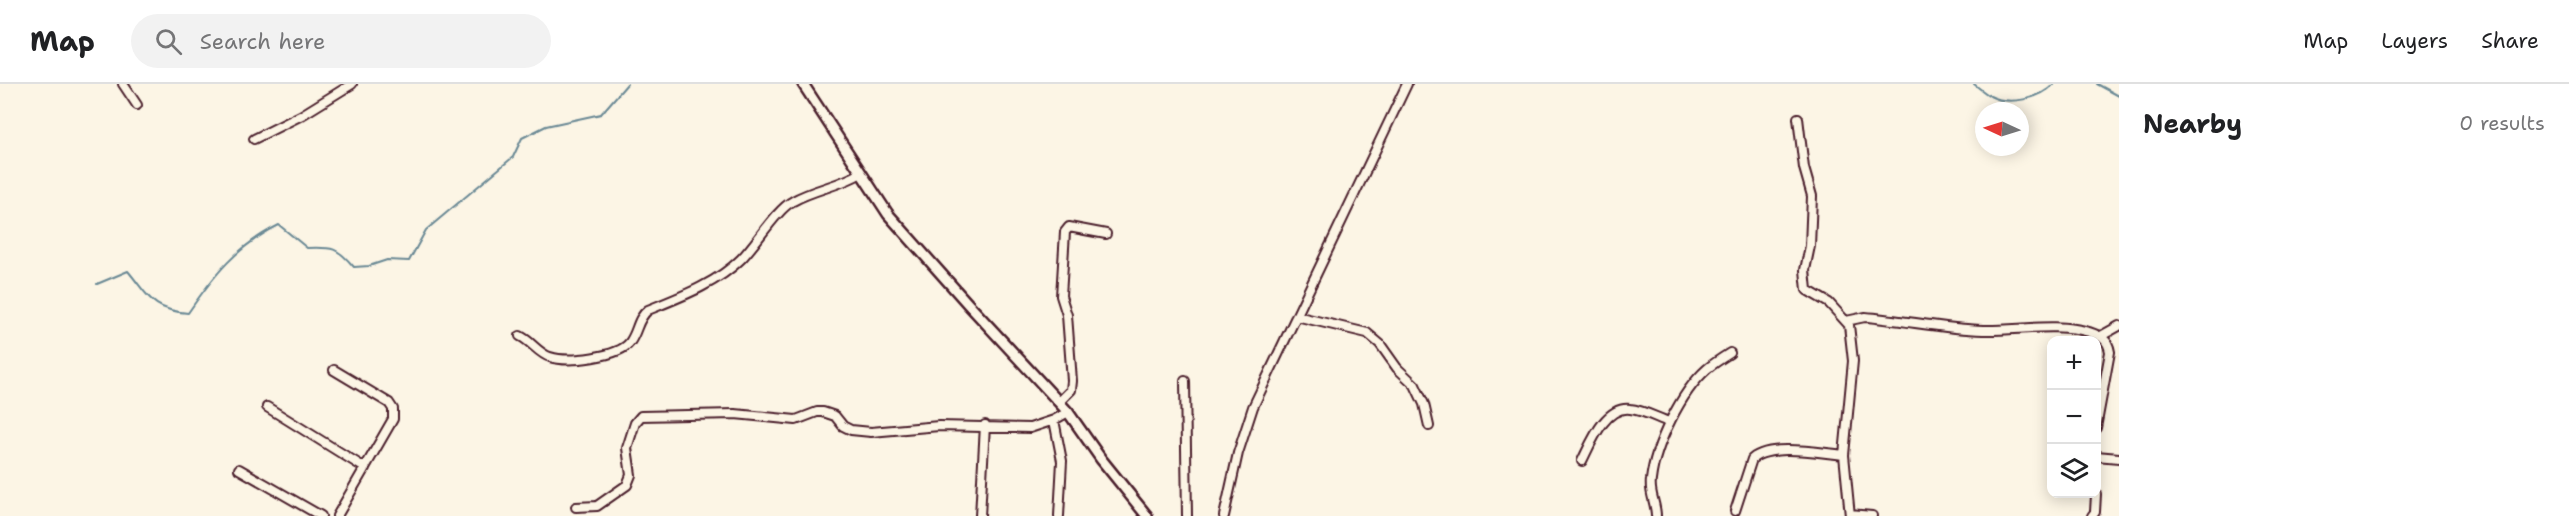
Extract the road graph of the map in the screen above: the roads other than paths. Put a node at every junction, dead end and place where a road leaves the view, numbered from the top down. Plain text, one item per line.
1 (123, 84) edge
2 (352, 84) edge
3 (802, 84) edge
4 (1407, 84) edge
5 (137, 105) dead end
6 (1798, 118) dead end
7 (254, 139) dead end
8 (861, 173) junction
9 (1106, 234) dead end
10 (1296, 316) junction
11 (1846, 321) junction
12 (2119, 326) edge
13 (520, 336) dead end
14 (2101, 336) junction
15 (1730, 352) dead end
16 (334, 370) dead end
17 (1185, 381) dead end
18 (1059, 402) junction
19 (2101, 405) edge
20 (267, 407) dead end
21 (1068, 411) junction
22 (1054, 420) junction
23 (1669, 422) junction
24 (985, 425) junction
25 (1429, 426) dead end
26 (1844, 455) junction
27 (2101, 456) edge
28 (2119, 458) edge
29 (1582, 461) dead end
30 (365, 468) junction
31 (239, 469) dead end
32 (2096, 498) edge
33 (576, 507) dead end
34 (1735, 511) dead end
35 (1850, 515) edge
36 (2096, 515) edge
37 (321, 516) edge
38 (337, 516) edge
39 (980, 516) edge
40 (1059, 516) edge
41 (1147, 516) edge
42 (1187, 516) edge
43 (1224, 516) edge
44 (1656, 516) edge
45 (1872, 516) edge

1 - 5 street
2 - 7 street
3 - 8 street
4 - 10 street
6 - 11 street
8 - 13 street
8 - 18 street
9 - 18 street
10 - 25 street
10 - 43 street
11 - 14 street
11 - 26 street
12 - 14 street
14 - 19 street
15 - 23 street
16 - 30 street
17 - 42 street
18 - 21 street
20 - 30 street
21 - 22 street
21 - 41 street
22 - 24 street
22 - 40 street
23 - 29 street
23 - 44 street
24 - 33 street
24 - 39 street
26 - 34 street
26 - 35 street
27 - 28 street
30 - 38 street
31 - 37 street
32 - 36 street
35 - 45 street

